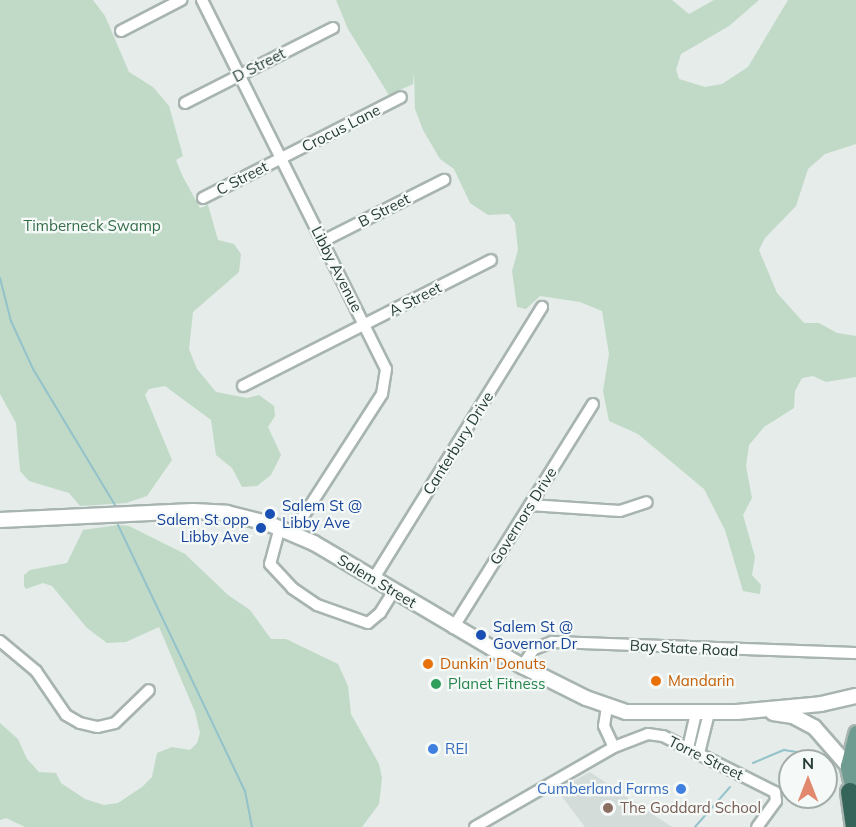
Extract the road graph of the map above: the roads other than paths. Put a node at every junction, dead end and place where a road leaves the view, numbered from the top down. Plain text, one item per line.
1 (181, 0) edge
2 (202, 0) edge
3 (333, 28) dead end
4 (121, 31) dead end
5 (240, 75) junction
6 (401, 97) dead end
7 (185, 103) dead end
8 (281, 158) junction
9 (444, 180) dead end
10 (203, 198) dead end
11 (323, 241) junction
12 (491, 260) dead end
13 (542, 307) dead end
14 (365, 324) junction
15 (243, 386) dead end
16 (593, 404) dead end
17 (646, 502) dead end
18 (530, 505) junction
19 (0, 520) edge
20 (286, 530) junction
21 (374, 578) junction
22 (394, 591) junction
23 (453, 628) junction
24 (0, 641) edge
25 (856, 653) edge
26 (522, 666) junction
27 (149, 690) dead end
28 (856, 696) edge
29 (607, 707) junction
30 (738, 712) junction
31 (703, 713) junction
32 (856, 733) edge
33 (614, 747) junction
34 (688, 748) junction
35 (699, 753) junction
36 (848, 766) junction
37 (853, 797) edge
38 (475, 827) edge
39 (757, 827) edge
40 (855, 827) edge

1 - 4 street
2 - 5 street, Libby Avenue
3 - 5 street, D Street
5 - 7 street, D Street
5 - 8 street, Libby Avenue
6 - 8 street, Crocus Lane
8 - 10 street, C Street
8 - 11 street, Libby Avenue
9 - 11 street, B Street
11 - 14 street, Libby Avenue
12 - 14 street, A Street
13 - 21 street, Canterbury Drive
14 - 15 street, A Street
14 - 20 street, Libby Avenue
16 - 18 street, Governors Drive
17 - 18 street
18 - 23 street, Governors Drive
19 - 20 main road, Salem Street
20 - 21 main road, Salem Street
20 - 22 street, Libby Avenue
21 - 22 main road, Salem Street
22 - 23 main road, Salem Street
23 - 26 main road, Salem Street
24 - 27 street
25 - 26 street, Bay State Road
26 - 29 main road, Salem Street
28 - 30 main road, Salem Street
29 - 31 main road, Salem Street
29 - 33 street
30 - 31 main road, Salem Street
30 - 36 main road, Salem Street
31 - 34 street
31 - 35 street
32 - 36 main road
33 - 34 street, Torre Street
33 - 38 street, Torre Street
34 - 35 street, Torre Street
35 - 39 street, Torre Street
36 - 37 main road
37 - 40 highway

